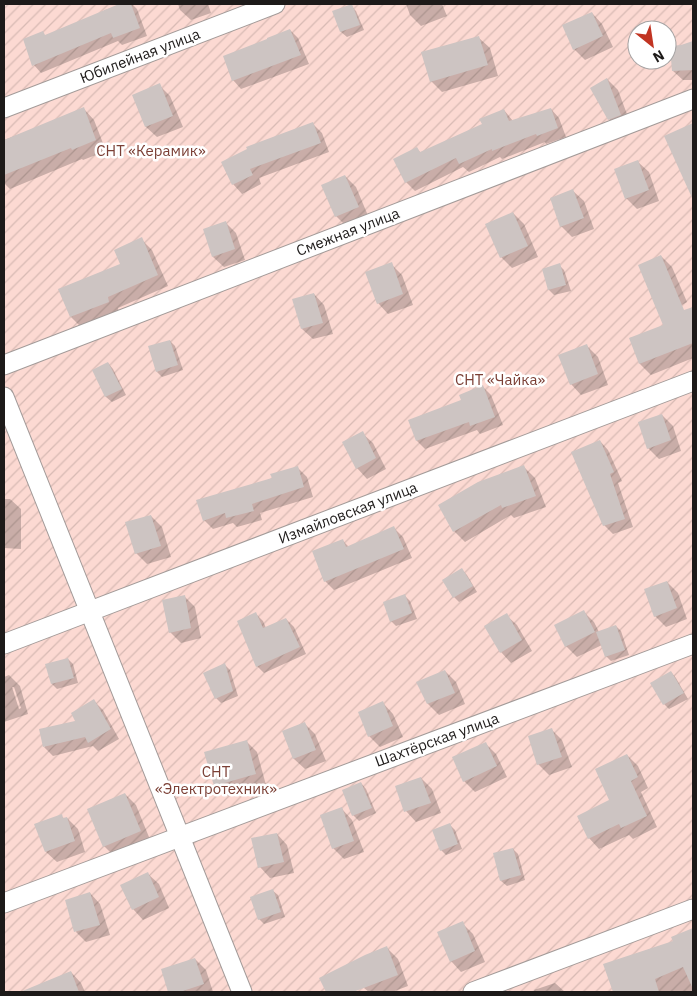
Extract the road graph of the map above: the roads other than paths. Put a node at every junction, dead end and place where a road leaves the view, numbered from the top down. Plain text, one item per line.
1 (275, 4) edge
2 (693, 99) edge
3 (4, 108) edge
4 (4, 365) edge
5 (693, 381) edge
6 (4, 397) edge
7 (90, 611) junction
8 (4, 644) edge
9 (693, 644) edge
10 (180, 836) junction
11 (4, 903) edge
12 (693, 909) edge
13 (242, 992) edge
14 (473, 992) edge

1 - 3 street, Юбилейная улица
2 - 4 street, Смежная улица
5 - 7 street, Измайловская улица
6 - 7 street
7 - 8 street, Измайловская улица
7 - 10 street
9 - 10 street, Шахтёрская улица
10 - 11 street, Шахтёрская улица
10 - 13 street
12 - 14 street

